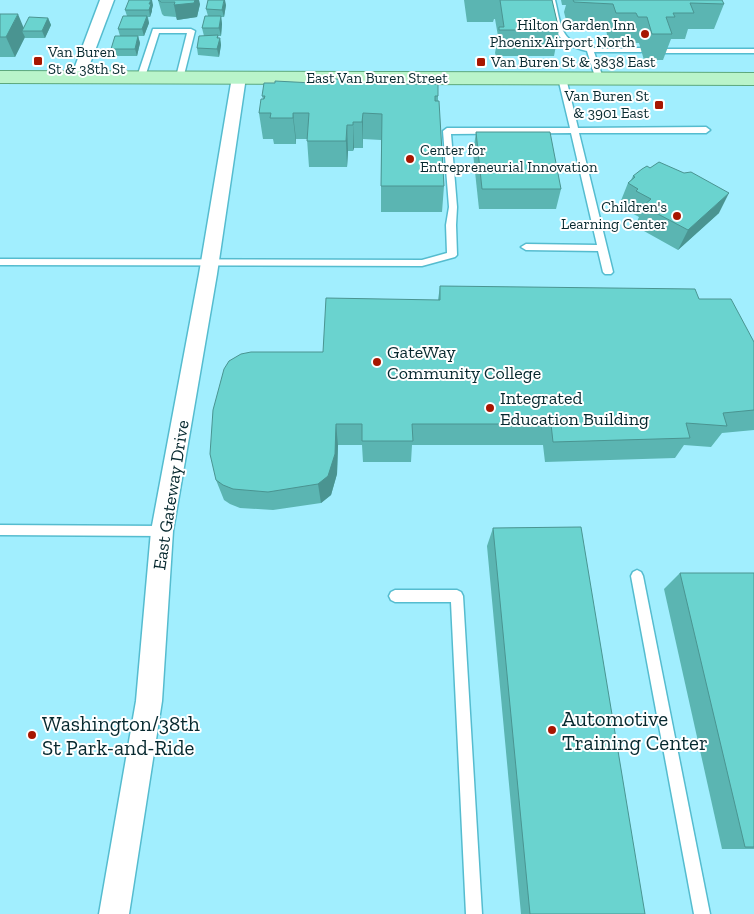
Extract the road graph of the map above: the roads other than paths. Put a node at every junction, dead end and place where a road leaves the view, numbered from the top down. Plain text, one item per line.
1 (107, 0) edge
2 (552, 0) edge
3 (590, 50) junction
4 (641, 50) dead end
5 (660, 50) edge
6 (754, 51) edge
7 (0, 77) edge
8 (78, 77) junction
9 (141, 77) junction
10 (180, 77) junction
11 (239, 78) junction
12 (562, 78) junction
13 (598, 78) junction
14 (754, 79) edge
15 (574, 130) junction
16 (706, 130) dead end
17 (526, 247) dead end
18 (602, 248) junction
19 (0, 262) edge
20 (210, 262) junction
21 (608, 272) dead end
22 (0, 530) edge
23 (162, 531) junction
24 (636, 576) dead end
25 (395, 596) dead end
26 (114, 914) edge
27 (474, 914) edge
28 (702, 914) edge

1 - 8 street
2 - 3 lane
3 - 4 lane
3 - 13 lane
5 - 6 lane
7 - 8 main road, East Van Buren Street
8 - 9 main road, East Van Buren Street
9 - 10 main road, East Van Buren Street
9 - 10 lane
10 - 11 main road, East Van Buren Street
11 - 12 main road, East Van Buren Street
11 - 20 street, East Gateway Drive
12 - 13 main road, East Van Buren Street
12 - 15 lane
13 - 14 main road, East Van Buren Street
15 - 16 lane
15 - 18 lane
15 - 20 lane
17 - 18 lane
18 - 21 lane
19 - 20 lane
20 - 23 street, East Gateway Drive
22 - 23 lane
23 - 26 street, East Gateway Drive
24 - 28 lane
25 - 27 lane

